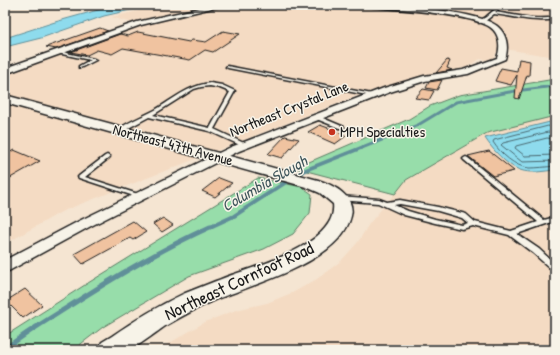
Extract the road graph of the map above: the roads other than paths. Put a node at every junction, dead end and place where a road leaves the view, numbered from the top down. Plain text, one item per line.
1 (222, 5) edge
2 (373, 5) edge
3 (502, 5) edge
4 (552, 5) edge
5 (555, 10) edge
6 (492, 13) junction
7 (555, 18) edge
8 (480, 22) junction
9 (58, 52) junction
10 (80, 67) dead end
11 (228, 67) dead end
12 (5, 72) edge
13 (372, 95) junction
14 (5, 99) edge
15 (149, 115) junction
16 (316, 117) junction
17 (341, 127) dead end
18 (210, 130) junction
19 (119, 131) junction
20 (244, 145) junction
21 (107, 157) dead end
22 (217, 157) junction
23 (466, 159) dead end
24 (139, 196) junction
25 (338, 198) junction
26 (387, 204) junction
27 (555, 219) edge
28 (543, 222) junction
29 (472, 224) junction
30 (511, 233) junction
31 (5, 267) edge
32 (555, 268) edge
33 (111, 350) edge

1 - 9 street
2 - 8 street
3 - 6 lane
4 - 5 lane
6 - 7 lane
6 - 8 lane
8 - 13 street, Northeast Crystal Lane
9 - 10 lane
9 - 12 street
11 - 13 lane
13 - 16 street, Northeast Crystal Lane
14 - 19 street, Northeast 47th Avenue
15 - 18 lane
15 - 18 lane
15 - 19 lane
16 - 17 lane
16 - 20 street, Northeast Crystal Lane
18 - 20 lane
19 - 22 street, Northeast 47th Avenue
20 - 22 street, Northeast Crystal Lane
21 - 24 lane
22 - 24 street, Northeast Crystal Lane
22 - 25 street, Northeast 47th Avenue
23 - 28 lane
24 - 31 street, Northeast Crystal Lane
25 - 26 lane
25 - 33 street, Northeast Cornfoot Road
26 - 29 lane
26 - 29 lane
27 - 28 lane
28 - 30 lane
29 - 30 lane
30 - 32 lane

